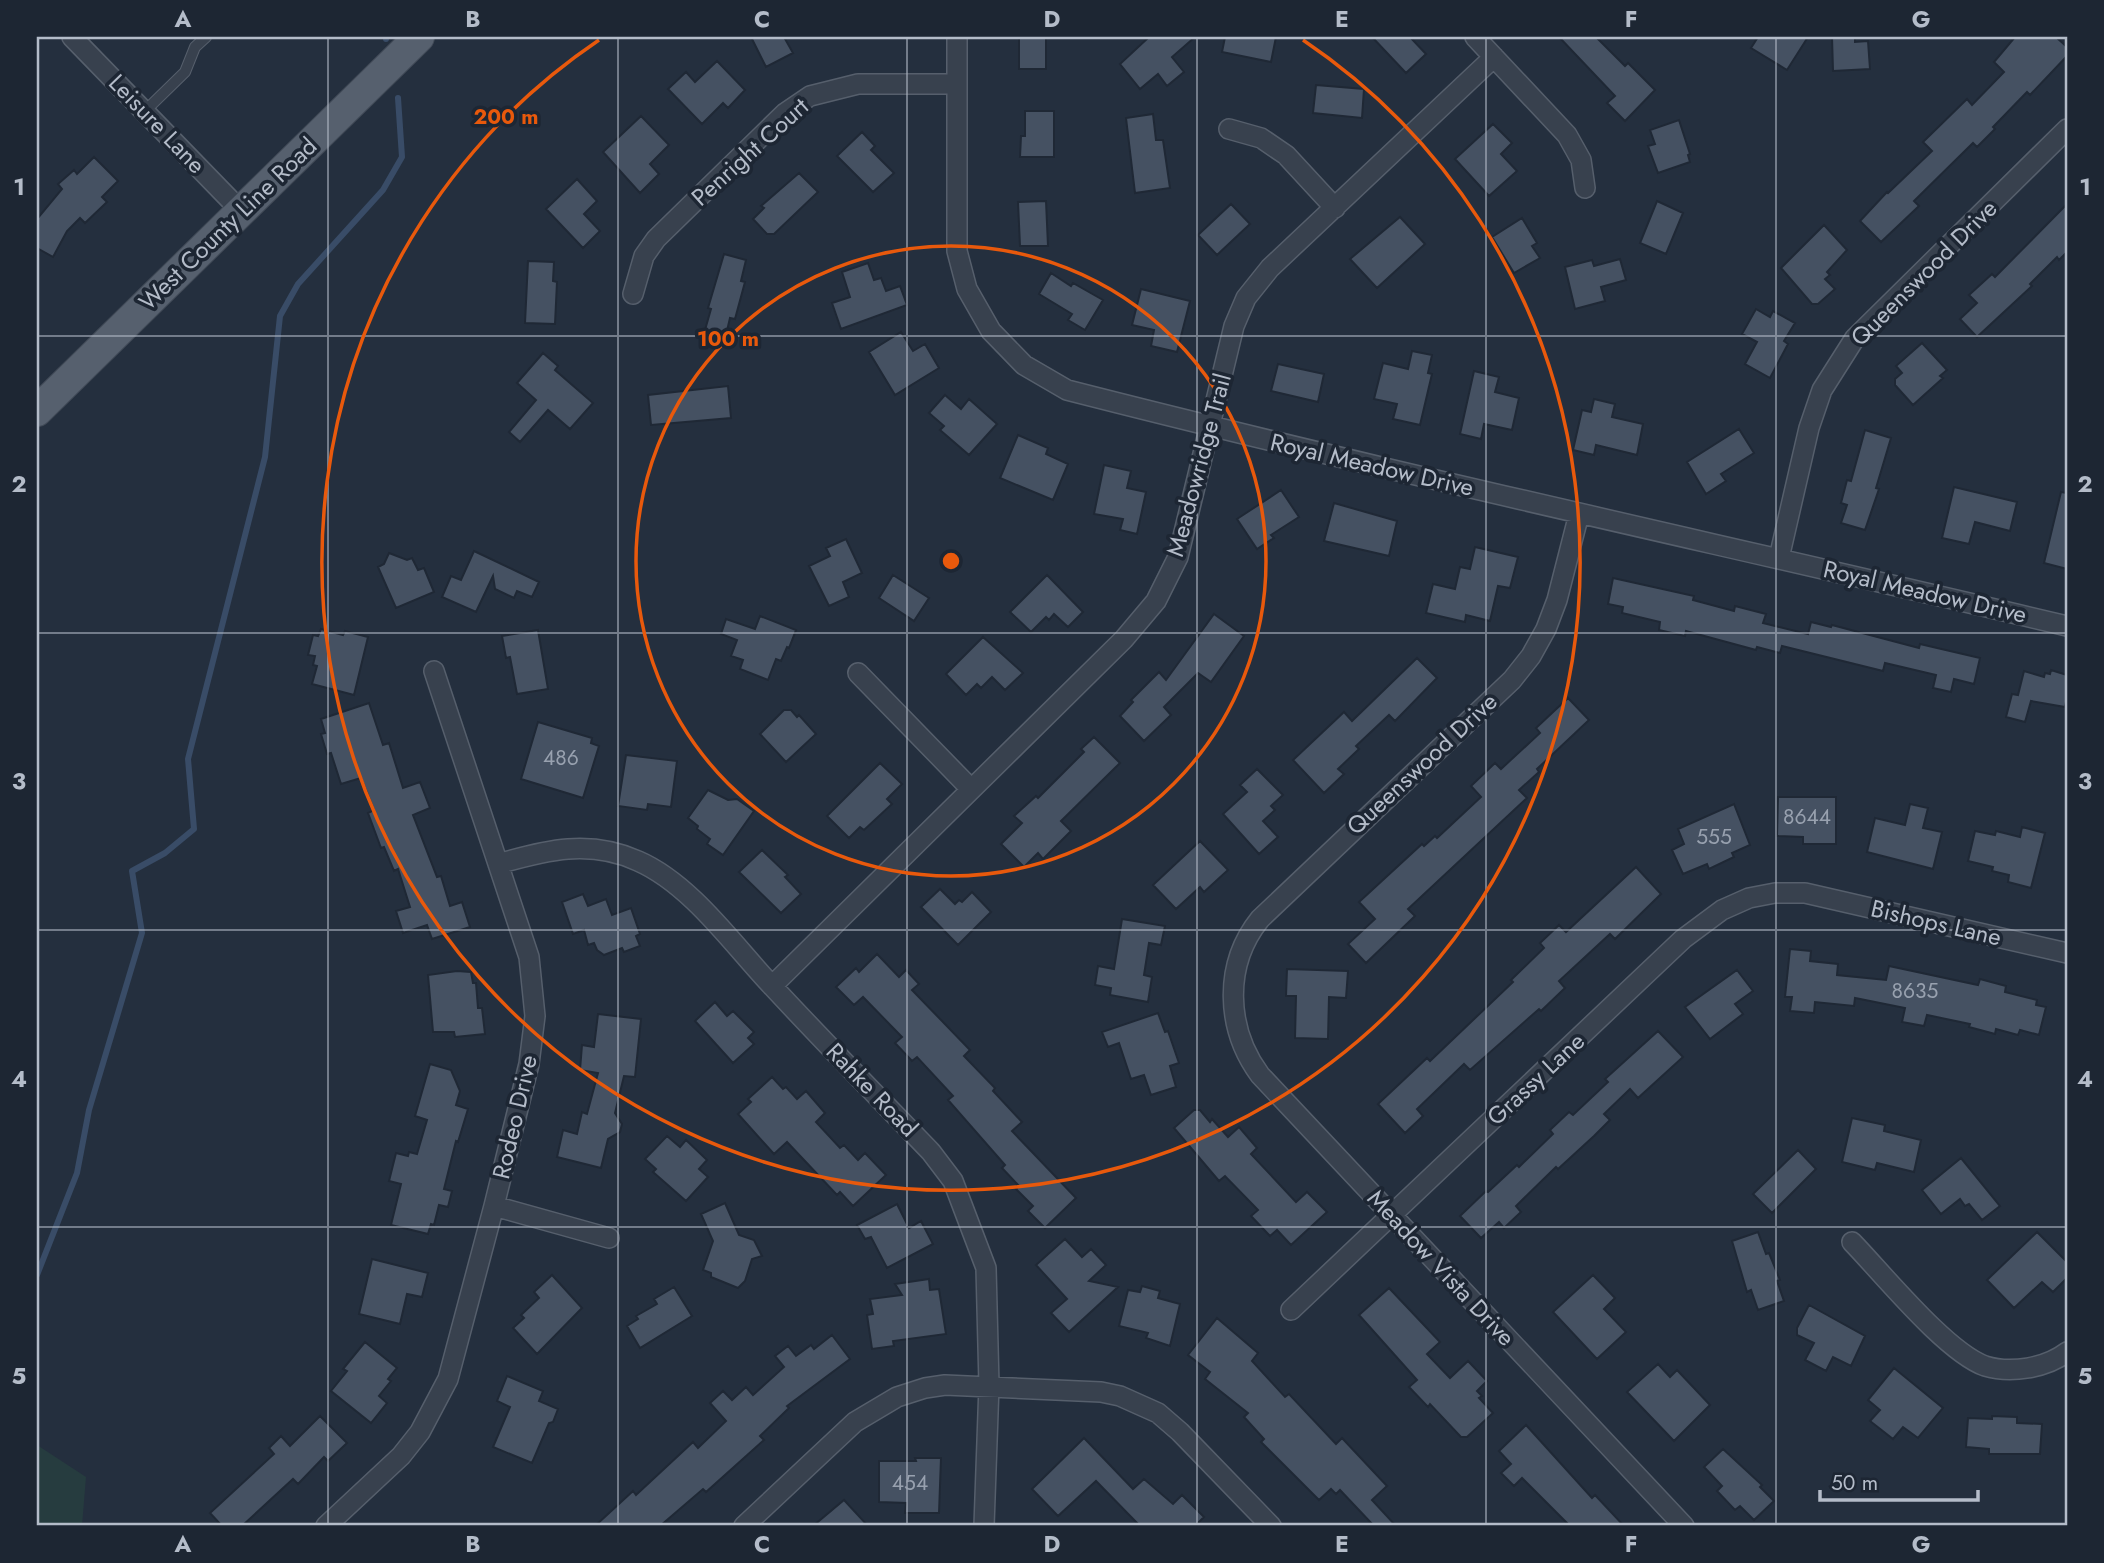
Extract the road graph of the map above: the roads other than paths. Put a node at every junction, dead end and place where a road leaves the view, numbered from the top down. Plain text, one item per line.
1 (72, 37) edge
2 (206, 37) edge
3 (419, 37) edge
4 (957, 37) edge
5 (1475, 37) edge
6 (1494, 57) junction
7 (956, 84) junction
8 (145, 111) junction
9 (1229, 129) dead end
10 (2067, 129) edge
11 (1585, 188) dead end
12 (1335, 208) junction
13 (241, 211) junction
14 (633, 294) dead end
15 (37, 411) edge
16 (1211, 427) junction
17 (1579, 514) junction
18 (1779, 558) junction
19 (2067, 626) edge
20 (433, 671) dead end
21 (858, 673) dead end
22 (971, 789) junction
23 (498, 864) junction
24 (1805, 892) joint
25 (2067, 953) edge
26 (772, 986) junction
27 (1233, 993) joint
28 (494, 1206) junction
29 (1391, 1215) junction
30 (608, 1238) dead end
31 (1852, 1242) dead end
32 (1291, 1310) dead end
33 (2067, 1352) edge
34 (989, 1385) junction
35 (326, 1526) edge
36 (744, 1526) edge
37 (984, 1526) edge
38 (1271, 1526) edge
39 (1684, 1526) edge

1 - 8 street, Leisure Lane
2 - 8 lane
3 - 13 main road, West County Line Road
4 - 7 street, Royal Meadow Drive
5 - 6 street
6 - 11 street
6 - 12 street, Meadowridge Trail
7 - 14 street, Penright Court
7 - 16 street, Royal Meadow Drive
8 - 13 street, Leisure Lane
9 - 12 street
10 - 18 street, Queenswood Drive
12 - 16 street, Meadowridge Trail
13 - 15 main road, West County Line Road
16 - 17 street, Royal Meadow Drive
16 - 22 street, Meadowridge Trail
17 - 18 street, Royal Meadow Drive
17 - 27 street, Queenswood Drive
18 - 19 street, Royal Meadow Drive
20 - 23 street, Rodeo Drive
21 - 22 street
22 - 26 street, Meadowridge Trail
23 - 26 street, Rahke Road
23 - 28 street, Rodeo Drive
24 - 25 street, Bishops Lane
24 - 29 street, Grassy Lane
26 - 34 street, Rahke Road
27 - 29 street, Meadow Vista Drive
28 - 30 street
28 - 35 street, Rodeo Drive
29 - 32 street, Grassy Lane
29 - 39 street, Meadow Vista Drive
31 - 33 street
34 - 36 street
34 - 37 street, Rahke Road
34 - 38 street

